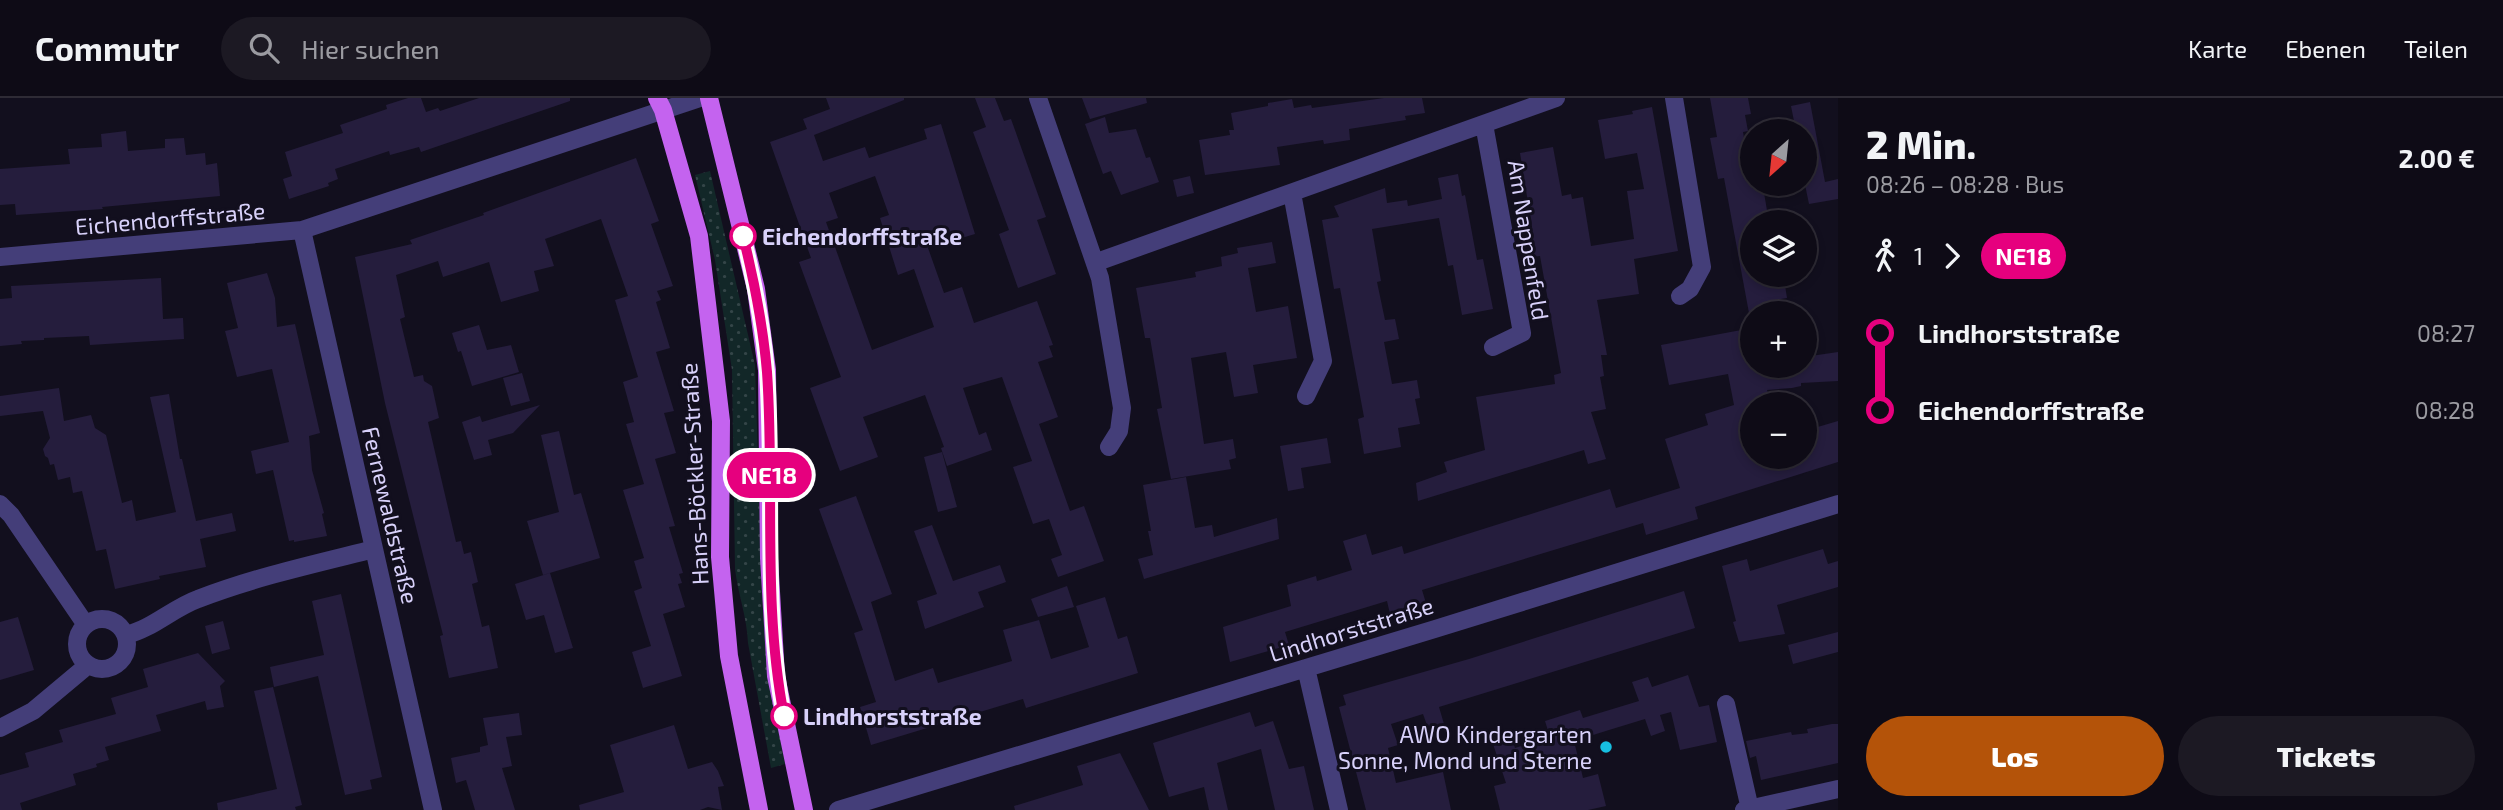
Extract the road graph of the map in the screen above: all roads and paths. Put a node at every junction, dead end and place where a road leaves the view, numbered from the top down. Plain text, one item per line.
1 (700, 98) edge
2 (709, 98) edge
3 (1038, 98) edge
4 (1556, 98) edge
5 (1674, 98) edge
6 (660, 104) edge
7 (1484, 124) junction
8 (1292, 193) junction
9 (302, 230) junction
10 (0, 257) edge
11 (1097, 262) junction
12 (1680, 296) dead end
13 (1493, 346) dead end
14 (1307, 396) dead end
15 (1109, 447) dead end
16 (0, 504) edge
17 (1838, 504) edge
18 (374, 549) junction
19 (86, 625) junction
20 (126, 635) junction
21 (88, 665) junction
22 (1306, 668) junction
23 (1726, 704) dead end
24 (0, 728) edge
25 (1838, 789) edge
26 (1747, 809) edge
27 (433, 810) edge
28 (759, 810) edge
29 (804, 810) edge
30 (838, 810) edge
31 (1339, 810) edge

1 - 6 street, Eichendorffstraße
2 - 29 main road
3 - 11 street
4 - 7 street
5 - 12 street
6 - 9 street, Eichendorffstraße
6 - 28 main road, Hans-Böckler-Straße
7 - 8 street
7 - 13 street, Am Nappenfeld
8 - 11 street
8 - 14 street
9 - 10 street, Eichendorffstraße
9 - 18 street, Fernewaldstraße
11 - 15 street
16 - 19 street
17 - 22 street, Lindhorststraße
18 - 20 street
18 - 27 street, Fernewaldstraße
19 - 20 street
19 - 21 street
20 - 21 street
21 - 24 street
22 - 30 street, Lindhorststraße
22 - 31 street
23 - 26 street
25 - 26 street

